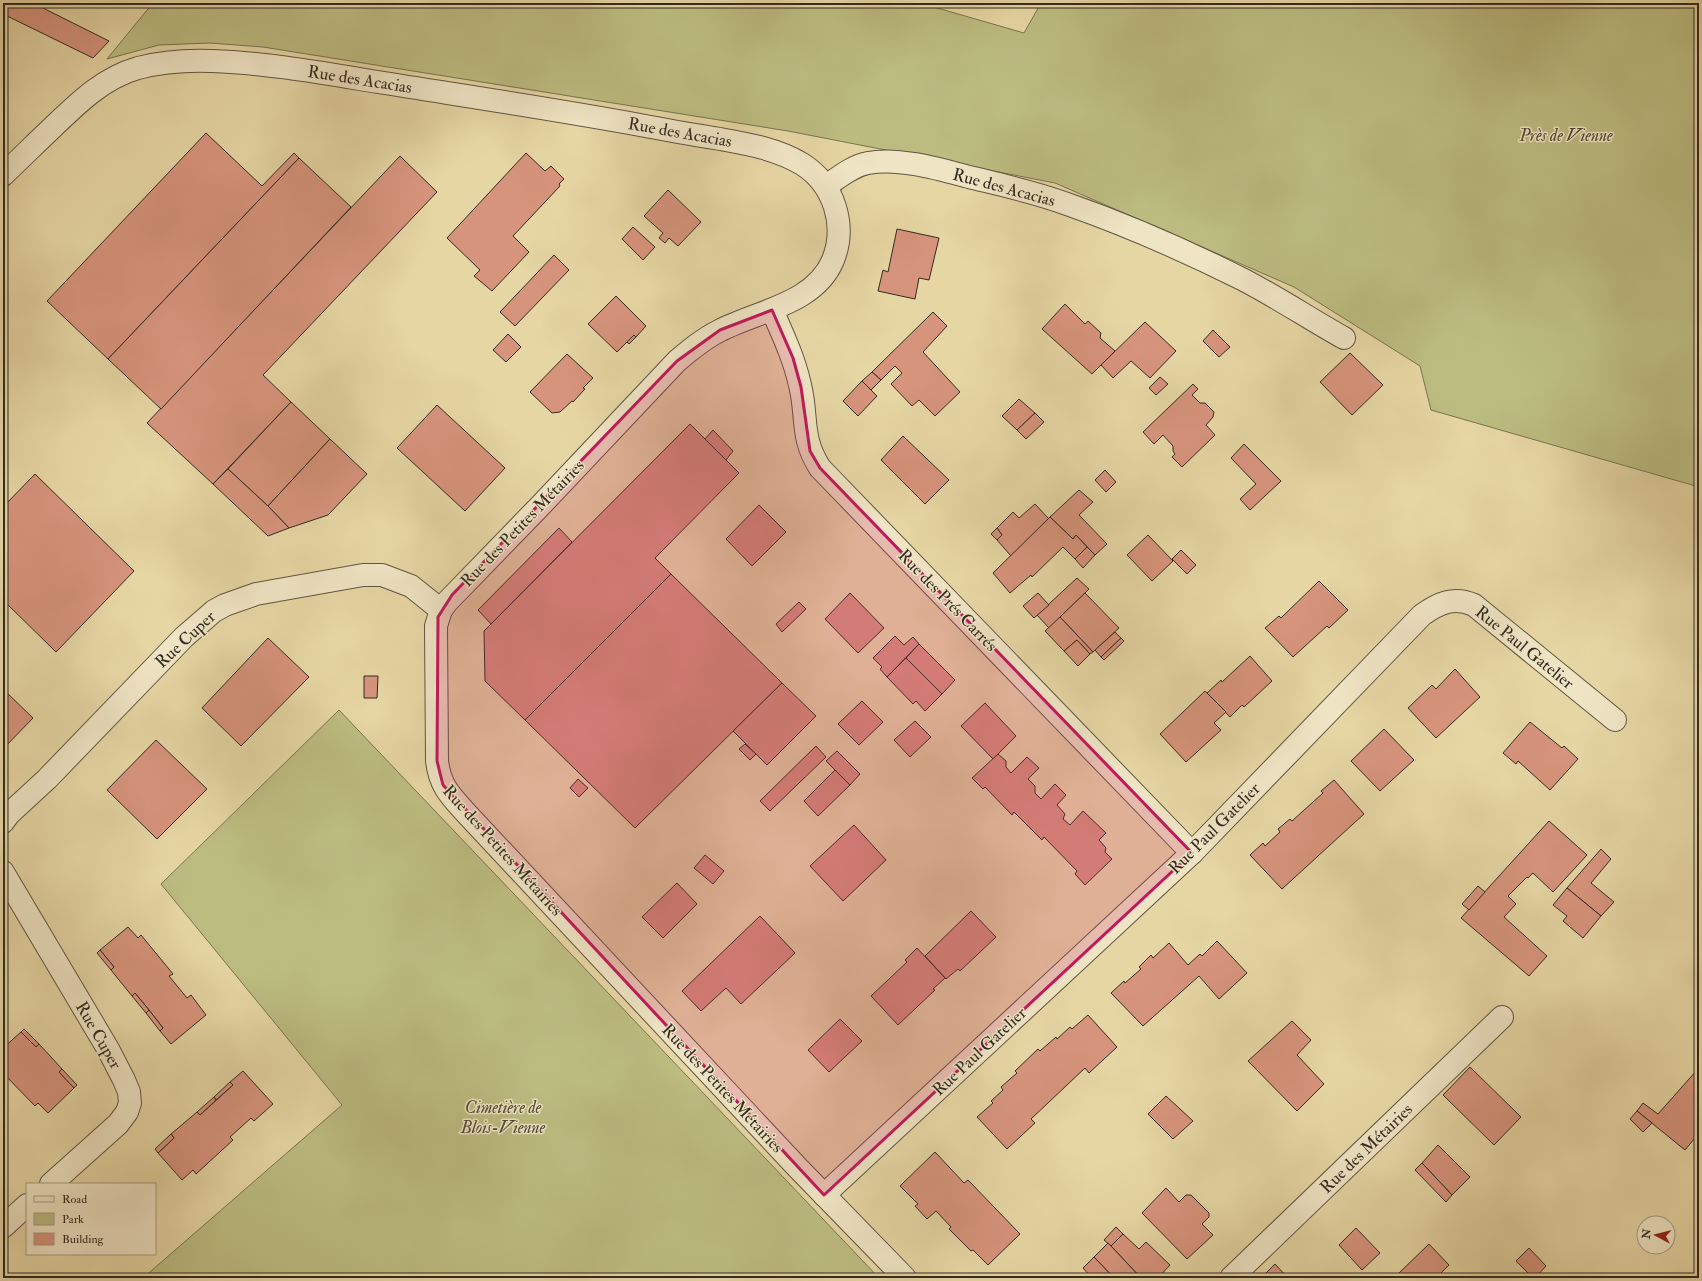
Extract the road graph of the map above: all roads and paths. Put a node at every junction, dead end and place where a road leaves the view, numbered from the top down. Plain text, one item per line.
1 (3, 175) edge
2 (826, 186) junction
3 (772, 310) junction
4 (1344, 338) dead end
5 (441, 610) junction
6 (1615, 720) dead end
7 (3, 822) edge
8 (1192, 852) junction
9 (3, 872) edge
10 (1502, 1017) dead end
11 (52, 1183) edge
12 (824, 1195) junction
13 (26, 1206) edge
14 (3, 1227) edge
15 (905, 1278) edge
16 (1231, 1278) edge

1 - 2 street, Rue des Acacias
2 - 3 street, Rue des Petites Métairies
2 - 4 street, Rue des Acacias
3 - 5 street, Rue des Petites Métairies
3 - 8 street, Rue des Prés Carrés
5 - 7 street, Rue Cuper
5 - 12 street, Rue des Petites Métairies
6 - 8 street, Rue Paul Gatelier
8 - 12 street, Rue Paul Gatelier
9 - 11 street, Rue Cuper
10 - 16 street, Rue des Métairies
12 - 15 street, Rue des Petites Métairies
13 - 14 street

